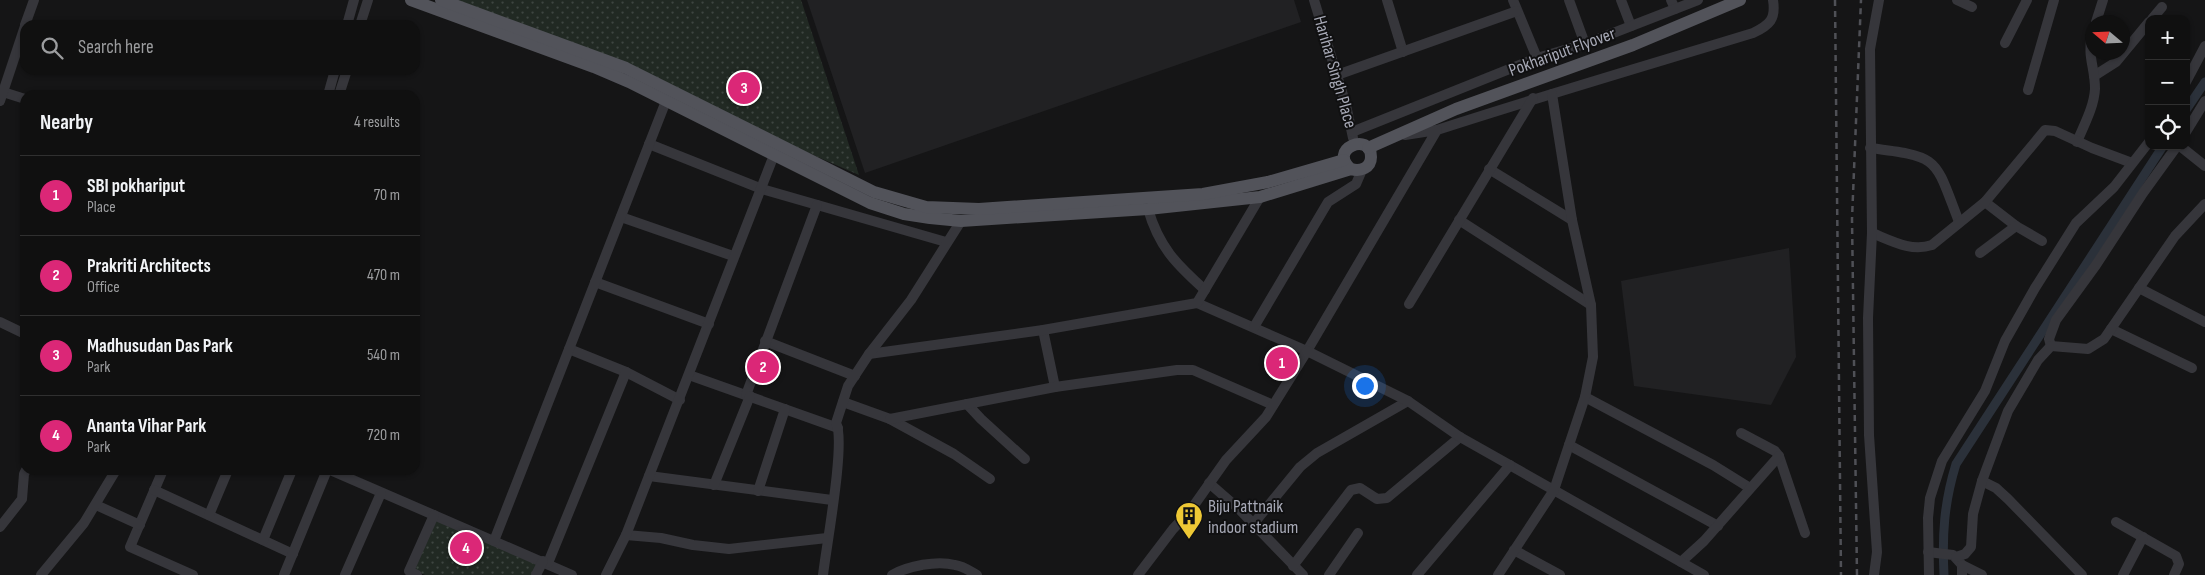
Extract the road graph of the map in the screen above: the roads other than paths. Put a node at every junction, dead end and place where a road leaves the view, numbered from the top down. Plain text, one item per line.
1 (34, 0) edge
2 (354, 0) edge
3 (368, 0) edge
4 (411, 0) edge
5 (441, 0) edge
6 (1314, 0) edge
7 (1387, 0) edge
8 (1513, 0) edge
9 (1569, 0) edge
10 (1621, 0) edge
11 (1698, 0) edge
12 (1740, 0) edge
13 (1773, 0) edge
14 (1879, 0) edge
15 (1957, 0) edge
16 (2026, 0) edge
17 (2054, 0) edge
18 (2103, 0) edge
19 (1673, 5) edge
20 (1972, 7) dead end
21 (2162, 7) dead end
22 (1518, 11) junction
23 (2098, 15) edge
24 (2155, 15) edge
25 (27, 20) edge
26 (348, 20) edge
27 (362, 20) edge
28 (1631, 26) junction
29 (2145, 27) edge
30 (20, 40) edge
31 (2005, 43) dead end
32 (1585, 44) junction
33 (2205, 46) edge
34 (1403, 52) junction
35 (1537, 58) junction
36 (2090, 60) edge
37 (2190, 74) edge
38 (334, 75) edge
39 (346, 75) edge
40 (1337, 75) junction
41 (2094, 76) junction
42 (329, 90) edge
43 (341, 90) edge
44 (2028, 90) dead end
45 (1552, 94) junction
46 (2, 96) edge
47 (20, 98) edge
48 (1533, 98) junction
49 (666, 101) junction
50 (2205, 101) edge
51 (2190, 125) edge
52 (1437, 130) junction
53 (1395, 136) junction
54 (1353, 138) junction
55 (2077, 142) junction
56 (649, 144) junction
57 (2145, 147) edge
58 (1368, 148) junction
59 (1870, 148) junction
60 (2176, 150) edge
61 (2184, 150) edge
62 (774, 155) junction
63 (2132, 163) junction
64 (1352, 166) junction
65 (2205, 166) edge
66 (1489, 170) junction
67 (762, 189) junction
68 (1260, 196) junction
69 (1985, 202) junction
70 (2205, 204) edge
71 (818, 205) junction
72 (1148, 209) junction
73 (621, 217) junction
74 (1459, 220) junction
75 (1572, 220) junction
76 (961, 221) junction
77 (1959, 222) junction
78 (2016, 226) junction
79 (1872, 234) junction
80 (2042, 241) dead end
81 (946, 242) junction
82 (1980, 253) dead end
83 (734, 256) junction
84 (595, 282) junction
85 (2139, 288) junction
86 (1205, 290) junction
87 (1197, 303) junction
88 (1409, 304) dead end
89 (1592, 305) junction
90 (0, 322) edge
91 (2205, 322) edge
92 (709, 324) junction
93 (1254, 327) junction
94 (2111, 329) junction
95 (1043, 330) junction
96 (20, 332) edge
97 (766, 341) junction
98 (2051, 346) junction
99 (569, 349) junction
100 (1307, 351) junction
101 (869, 354) junction
102 (2192, 368) dead end
103 (626, 372) junction
104 (689, 375) junction
105 (855, 376) junction
106 (1055, 387) junction
107 (748, 396) junction
108 (1586, 397) junction
109 (680, 400) junction
110 (1408, 401) junction
111 (843, 402) junction
112 (967, 404) junction
113 (1273, 405) junction
114 (785, 409) junction
115 (890, 420) junction
116 (838, 428) junction
117 (1741, 433) dead end
118 (1460, 437) junction
119 (1569, 445) junction
120 (1779, 456) junction
121 (1026, 459) dead end
122 (1510, 465) junction
123 (24, 475) edge
124 (113, 475) edge
125 (161, 475) edge
126 (226, 475) edge
127 (290, 475) edge
128 (327, 475) edge
129 (340, 475) edge
130 (649, 476) junction
131 (990, 479) dead end
132 (1982, 481) junction
133 (1209, 483) junction
134 (714, 485) junction
135 (1750, 488) junction
136 (154, 490) junction
137 (1554, 490) junction
138 (758, 491) junction
139 (381, 493) junction
140 (832, 500) junction
141 (96, 505) junction
142 (209, 515) junction
143 (434, 515) junction
144 (2116, 522) dead end
145 (1254, 523) junction
146 (140, 525) junction
147 (1718, 526) junction
148 (0, 527) edge
149 (1358, 533) dead end
150 (1805, 533) dead end
151 (626, 535) junction
152 (2142, 537) junction
153 (827, 538) junction
154 (263, 540) junction
155 (494, 541) junction
156 (1514, 550) junction
157 (1930, 552) junction
158 (293, 554) junction
159 (545, 562) junction
160 (1681, 562) junction
161 (1958, 563) edge
162 (1293, 566) junction
163 (411, 574) edge
164 (41, 575) edge
165 (194, 575) edge
166 (284, 575) edge
167 (346, 575) edge
168 (536, 575) edge
169 (572, 575) edge
170 (606, 575) edge
171 (823, 575) edge
172 (892, 575) edge
173 (977, 575) edge
174 (1138, 575) edge
175 (1303, 575) edge
176 (1329, 575) edge
177 (1417, 575) edge
178 (1498, 575) edge
179 (1560, 575) edge
180 (1704, 575) edge
181 (1874, 575) edge
182 (1929, 575) edge
183 (1982, 575) edge
184 (2082, 575) edge
185 (2122, 575) edge
186 (2174, 575) edge

1 - 25 street
2 - 26 street
3 - 27 street
4 - 49 main road
5 - 64 main road
6 - 40 street, Harihar Singh Place
7 - 34 street
8 - 22 street
9 - 32 street
10 - 28 street
11 - 19 street
12 - 53 main road, Pokhariput Flyover
13 - 45 street
14 - 59 street
15 - 20 street
16 - 31 street
17 - 44 street
18 - 23 street
19 - 28 street
21 - 24 street
22 - 34 street
22 - 35 street
28 - 32 street
29 - 41 street
30 - 46 street
32 - 35 street
33 - 37 street
34 - 40 street
35 - 54 street
36 - 41 street
38 - 42 street
39 - 43 street
40 - 54 street, Harihar Singh Place
41 - 55 street
45 - 48 street
45 - 75 street
46 - 47 street
48 - 52 street
48 - 66 street
49 - 56 street
49 - 62 main road
50 - 51 street
52 - 53 street
52 - 100 street
53 - 58 main road, Pokhariput Flyover
54 - 58 main road
54 - 64 main road
55 - 63 street
55 - 69 street
56 - 67 street
56 - 73 street
57 - 63 street
58 - 64 main road
59 - 77 street
59 - 79 street
60 - 98 street
61 - 65 street
62 - 67 street
62 - 76 main road
63 - 157 street
64 - 68 main road
64 - 93 street
66 - 74 street
66 - 75 street
67 - 71 street
67 - 83 street
68 - 72 main road
68 - 86 street
69 - 77 street
69 - 78 street
70 - 85 street
71 - 81 street
71 - 97 street
72 - 76 main road
72 - 86 street
73 - 83 street
73 - 84 street
74 - 88 street
74 - 89 street
75 - 89 street
76 - 81 street
77 - 79 street
78 - 80 street
78 - 82 street
79 - 181 street
81 - 101 street
83 - 92 street
84 - 92 street
84 - 99 street
85 - 91 street
85 - 94 street
86 - 87 street
87 - 93 street
87 - 95 street
89 - 108 street
90 - 96 street
92 - 104 street
93 - 100 street
94 - 98 street
94 - 102 street
95 - 101 street
95 - 106 street
97 - 105 street
97 - 107 street
98 - 132 street
99 - 103 street
99 - 155 street
100 - 110 street
100 - 113 street
101 - 105 street
103 - 109 street
103 - 159 street
104 - 107 street
104 - 109 street
105 - 111 street
106 - 112 street
106 - 113 street
107 - 114 street
107 - 134 street
108 - 119 street
108 - 135 street
109 - 130 street
110 - 118 street
110 - 145 street
111 - 115 street
111 - 116 street
112 - 115 street
112 - 121 street
113 - 133 street
114 - 116 street
114 - 138 street
115 - 131 street
116 - 140 street
117 - 120 street
118 - 122 street
118 - 162 street
119 - 137 street
119 - 147 street
120 - 135 street
120 - 150 street
122 - 137 street
122 - 177 street
123 - 148 street
124 - 141 street
125 - 136 street
126 - 142 street
127 - 154 street
128 - 158 street
129 - 139 street
130 - 134 street
130 - 151 street
132 - 161 street
132 - 184 street
133 - 145 street
133 - 174 street
134 - 138 street
135 - 147 street
136 - 142 street
136 - 146 street
137 - 156 street
137 - 160 street
138 - 140 street
139 - 143 street
139 - 167 street
140 - 153 street
141 - 146 street
141 - 164 street
142 - 154 street
143 - 155 street
143 - 163 street
144 - 152 street
145 - 162 street
146 - 165 street
147 - 160 street
149 - 176 street
151 - 153 street
151 - 170 street
152 - 185 street
152 - 186 street
153 - 171 street
154 - 158 street
155 - 159 street
156 - 178 street
156 - 179 street
157 - 161 street
157 - 182 street
158 - 166 street
159 - 168 street
159 - 169 street
160 - 180 street
161 - 183 street
162 - 175 street
172 - 173 street

